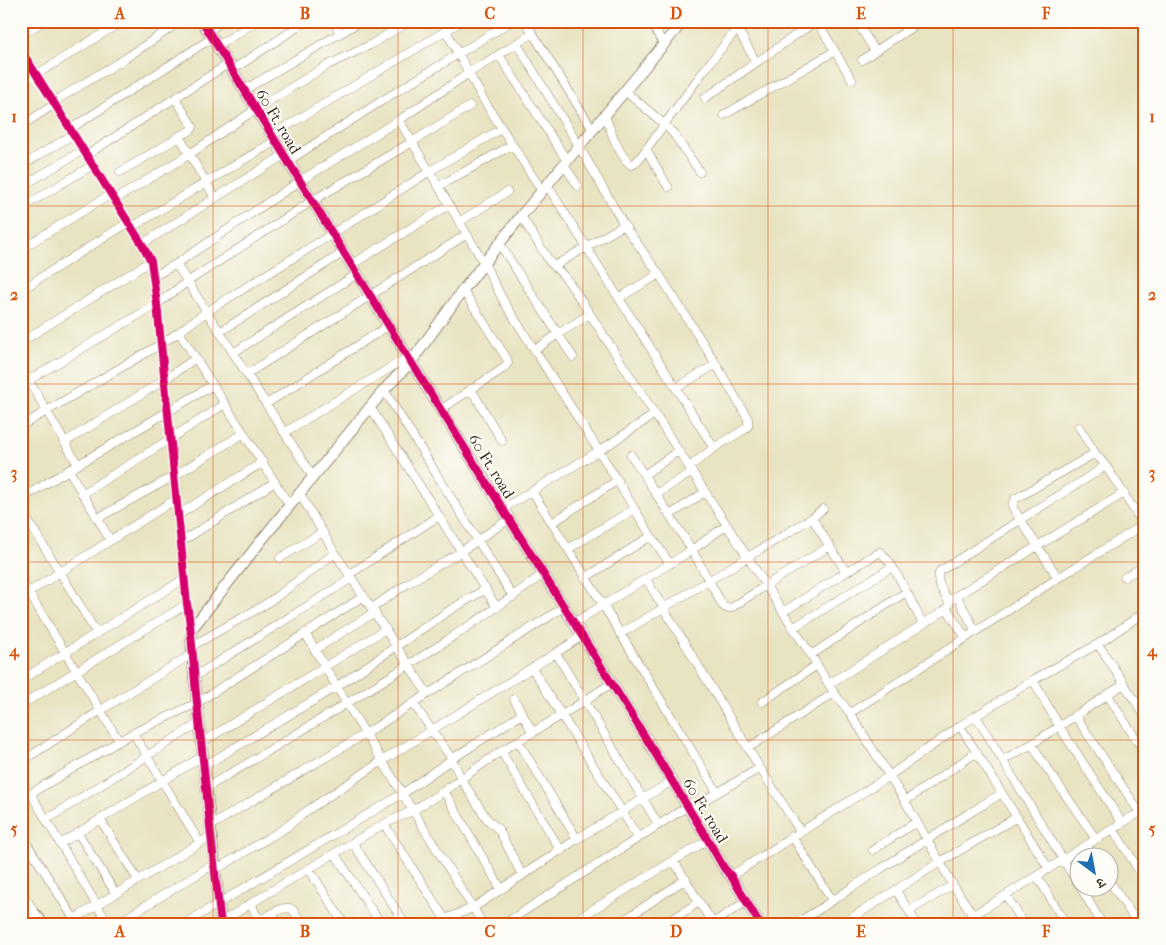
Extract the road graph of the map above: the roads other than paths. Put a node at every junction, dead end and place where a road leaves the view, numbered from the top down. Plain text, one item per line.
1 (44, 21) edge
2 (123, 21) edge
3 (181, 21) edge
4 (202, 21) edge
5 (223, 21) edge
6 (257, 21) edge
7 (307, 21) edge
8 (333, 21) edge
9 (361, 21) edge
10 (410, 21) edge
11 (462, 21) edge
12 (512, 21) edge
13 (525, 21) edge
14 (650, 21) edge
15 (683, 21) edge
16 (743, 21) edge
17 (816, 21) edge
18 (867, 21) edge
19 (921, 21) edge
20 (857, 24) edge
21 (735, 25) edge
22 (446, 31) junction
23 (340, 33) junction
24 (532, 34) junction
25 (21, 35) edge
26 (212, 39) junction
27 (517, 44) junction
28 (664, 46) junction
29 (21, 50) edge
30 (835, 51) junction
31 (875, 51) junction
32 (459, 54) junction
33 (499, 54) junction
34 (862, 60) dead end
35 (756, 62) junction
36 (230, 67) junction
37 (469, 73) junction
38 (36, 74) junction
39 (852, 80) dead end
40 (21, 84) edge
41 (244, 90) junction
42 (625, 91) junction
43 (175, 98) junction
44 (705, 98) dead end
45 (54, 103) junction
46 (470, 106) dead end
47 (256, 109) junction
48 (724, 115) dead end
49 (605, 116) junction
50 (399, 120) junction
51 (664, 124) junction
52 (21, 126) edge
53 (501, 129) junction
54 (593, 130) junction
55 (72, 132) junction
56 (179, 136) junction
57 (274, 138) junction
58 (412, 142) junction
59 (512, 145) junction
60 (579, 146) junction
61 (646, 149) junction
62 (85, 153) junction
63 (190, 154) junction
64 (286, 158) junction
65 (566, 163) junction
66 (93, 164) junction
67 (21, 166) edge
68 (430, 171) junction
69 (120, 172) dead end
70 (700, 172) dead end
71 (300, 181) junction
72 (206, 183) junction
73 (439, 186) junction
74 (578, 186) dead end
75 (21, 187) edge
76 (668, 187) dead end
77 (544, 188) junction
78 (507, 192) dead end
79 (113, 197) junction
80 (216, 198) junction
81 (312, 201) junction
82 (449, 205) junction
83 (21, 208) edge
84 (521, 216) junction
85 (459, 222) junction
86 (130, 225) junction
87 (624, 225) junction
88 (332, 234) junction
89 (467, 234) junction
90 (499, 243) junction
91 (142, 244) junction
92 (586, 248) junction
93 (21, 249) edge
94 (344, 252) junction
95 (151, 260) junction
96 (484, 263) junction
97 (176, 264) junction
98 (554, 266) junction
99 (354, 269) junction
100 (659, 274) junction
101 (154, 276) junction
102 (187, 282) junction
103 (21, 290) edge
104 (462, 290) junction
105 (370, 295) junction
106 (618, 298) junction
107 (157, 304) junction
108 (206, 312) junction
109 (590, 314) junction
110 (388, 326) junction
111 (180, 332) junction
112 (220, 332) junction
113 (558, 334) junction
114 (21, 342) edge
115 (160, 344) junction
116 (535, 350) junction
117 (233, 353) junction
118 (573, 357) dead end
119 (196, 358) junction
120 (409, 360) junction
121 (716, 364) junction
122 (22, 370) edge
123 (247, 374) junction
124 (29, 380) junction
125 (164, 380) junction
126 (213, 385) junction
127 (676, 388) junction
128 (471, 389) junction
129 (384, 390) junction
130 (225, 404) junction
131 (266, 404) junction
132 (370, 407) junction
133 (47, 410) junction
134 (440, 410) junction
135 (168, 413) junction
136 (655, 414) junction
137 (21, 426) edge
138 (1079, 427) dead end
139 (244, 432) junction
140 (285, 432) junction
141 (170, 439) junction
142 (502, 440) dead end
143 (64, 442) junction
144 (714, 448) junction
145 (600, 451) junction
146 (678, 451) junction
147 (1095, 452) junction
148 (631, 455) dead end
149 (263, 462) junction
150 (78, 464) junction
151 (1106, 466) junction
152 (691, 469) junction
153 (69, 470) junction
154 (644, 475) junction
155 (174, 476) junction
156 (313, 477) junction
157 (618, 480) junction
158 (275, 482) junction
159 (532, 491) junction
160 (705, 492) junction
161 (1124, 493) junction
162 (82, 494) junction
163 (300, 494) junction
164 (656, 494) junction
165 (21, 499) edge
166 (176, 499) junction
167 (290, 506) junction
168 (502, 509) junction
169 (634, 509) junction
170 (824, 509) dead end
171 (21, 510) edge
172 (178, 515) junction
173 (439, 516) junction
174 (670, 516) junction
175 (98, 518) junction
176 (812, 518) junction
177 (509, 519) junction
178 (1020, 520) junction
179 (552, 523) junction
180 (727, 525) junction
181 (1144, 526) edge
182 (323, 532) junction
183 (651, 536) junction
184 (110, 540) junction
185 (478, 540) junction
186 (180, 542) junction
187 (830, 546) junction
188 (1038, 546) junction
189 (568, 550) junction
190 (692, 550) junction
191 (462, 551) junction
192 (335, 553) junction
193 (280, 558) dead end
194 (748, 558) junction
195 (670, 564) junction
196 (1145, 565) edge
197 (892, 567) junction
198 (60, 572) junction
199 (846, 572) junction
200 (543, 574) junction
201 (351, 576) junction
202 (1126, 577) dead end
203 (585, 578) junction
204 (1058, 578) junction
205 (184, 579) junction
206 (646, 579) junction
207 (21, 580) edge
208 (710, 581) junction
209 (765, 586) junction
210 (486, 589) junction
211 (29, 592) junction
212 (906, 592) junction
213 (364, 596) junction
214 (957, 596) junction
215 (21, 597) edge
216 (513, 597) junction
217 (187, 604) junction
218 (948, 605) junction
219 (603, 606) junction
220 (564, 607) junction
221 (497, 608) junction
222 (664, 608) junction
223 (373, 610) junction
224 (782, 612) junction
225 (1145, 612) edge
226 (574, 623) junction
227 (923, 624) junction
228 (793, 628) junction
229 (386, 629) junction
230 (191, 630) junction
231 (976, 632) junction
232 (305, 633) junction
233 (97, 634) junction
234 (620, 634) junction
235 (582, 636) junction
236 (966, 638) junction
237 (1098, 644) junction
238 (397, 646) junction
239 (192, 650) junction
240 (314, 650) junction
241 (66, 653) junction
242 (556, 653) junction
243 (811, 655) junction
244 (410, 664) junction
245 (817, 665) junction
246 (324, 667) junction
247 (532, 668) junction
248 (77, 672) junction
249 (22, 677) edge
250 (194, 677) junction
251 (1033, 680) junction
252 (612, 683) junction
253 (829, 684) junction
254 (1124, 684) junction
255 (336, 687) junction
256 (427, 693) junction
257 (834, 693) junction
258 (1107, 694) junction
259 (514, 699) dead end
260 (585, 702) junction
261 (762, 702) dead end
262 (197, 703) junction
263 (413, 703) junction
264 (346, 704) junction
265 (21, 706) edge
266 (101, 710) junction
267 (850, 713) junction
268 (522, 714) junction
269 (562, 715) junction
270 (1075, 715) junction
271 (976, 716) junction
272 (1145, 716) edge
273 (199, 723) junction
274 (960, 726) junction
275 (1059, 726) junction
276 (432, 731) junction
277 (133, 733) junction
278 (533, 733) junction
279 (365, 734) junction
280 (119, 741) junction
281 (518, 741) junction
282 (201, 743) junction
283 (1032, 744) junction
284 (748, 748) junction
285 (501, 751) junction
286 (977, 752) junction
287 (1145, 753) edge
288 (148, 757) junction
289 (452, 759) junction
290 (1002, 760) junction
291 (203, 761) junction
292 (382, 761) junction
293 (21, 762) edge
294 (760, 768) junction
295 (889, 776) junction
296 (461, 779) junction
297 (162, 781) junction
298 (672, 781) junction
299 (206, 788) junction
300 (444, 792) junction
301 (717, 792) junction
302 (1002, 793) junction
303 (31, 794) junction
304 (402, 794) junction
305 (644, 798) junction
306 (21, 799) edge
307 (905, 801) junction
308 (688, 807) junction
309 (412, 811) junction
310 (1143, 811) edge
311 (623, 812) junction
312 (1017, 817) junction
313 (100, 819) junction
314 (46, 820) junction
315 (916, 822) junction
316 (1122, 823) junction
317 (384, 824) junction
318 (658, 824) junction
319 (1113, 829) junction
320 (210, 831) junction
321 (800, 831) junction
322 (78, 833) junction
323 (21, 834) edge
324 (792, 836) junction
325 (638, 837) junction
326 (926, 839) junction
327 (1096, 839) junction
328 (577, 840) junction
329 (708, 840) junction
330 (200, 842) junction
331 (353, 843) junction
332 (60, 844) junction
333 (1087, 845) junction
334 (1089, 848) edge
335 (873, 850) dead end
336 (561, 851) junction
337 (335, 854) junction
338 (1064, 859) junction
339 (674, 861) junction
340 (940, 862) junction
341 (1068, 866) edge
342 (214, 867) junction
343 (309, 869) junction
344 (1049, 869) junction
345 (522, 875) junction
346 (731, 876) junction
347 (1037, 876) junction
348 (686, 879) junction
349 (138, 880) junction
350 (1145, 880) edge
351 (953, 885) junction
352 (501, 889) junction
353 (21, 890) edge
354 (896, 890) junction
355 (116, 894) junction
356 (1118, 894) edge
357 (1006, 895) junction
358 (1087, 898) edge
359 (832, 900) junction
360 (746, 901) junction
361 (699, 902) junction
362 (218, 903) junction
363 (252, 904) junction
364 (97, 905) junction
365 (21, 908) edge
366 (473, 908) junction
367 (909, 911) junction
368 (272, 914) junction
369 (973, 915) junction
370 (39, 919) edge
371 (74, 919) junction
372 (441, 922) edge
373 (340, 923) edge
374 (712, 923) edge
375 (66, 924) edge
376 (108, 924) edge
377 (116, 924) edge
378 (184, 924) edge
379 (220, 924) edge
380 (278, 924) edge
381 (301, 924) edge
382 (382, 924) edge
383 (406, 924) edge
384 (483, 924) edge
385 (504, 924) edge
386 (570, 924) edge
387 (618, 924) edge
388 (665, 924) edge
389 (760, 924) edge
390 (795, 924) edge
391 (842, 924) edge
392 (917, 924) edge
393 (960, 924) edge
394 (979, 924) edge
395 (1024, 924) edge
396 (1066, 924) edge
397 (1102, 924) edge
398 (1138, 924) edge

1 - 25 street
2 - 38 street
3 - 45 street
4 - 26 street, 60 Ft. road
5 - 26 street
6 - 26 street
7 - 36 street
8 - 23 street
9 - 23 street
10 - 47 street
11 - 22 street
12 - 32 street
13 - 24 street
14 - 28 street
15 - 28 street
16 - 21 street
17 - 30 street
17 - 35 street
18 - 20 street
19 - 31 street
20 - 31 street
21 - 35 street
21 - 51 street
22 - 32 street
22 - 57 street
23 - 41 street
24 - 27 street
24 - 54 street
26 - 36 street, 60 Ft. road
26 - 55 street
27 - 33 street
27 - 60 street
28 - 42 street
29 - 38 street
30 - 39 street
30 - 48 street
31 - 34 street
32 - 37 street
32 - 64 street
33 - 37 street
33 - 65 street
35 - 44 street
36 - 41 street, 60 Ft. road
36 - 43 street
37 - 50 street
37 - 53 street
38 - 40 street
38 - 45 street
41 - 47 street, 60 Ft. road
42 - 49 street
42 - 51 street
43 - 56 street
43 - 62 street
45 - 52 street
45 - 55 street
46 - 58 street
47 - 57 street, 60 Ft. road
47 - 63 street
49 - 54 street
49 - 61 street
50 - 58 street
50 - 71 street
51 - 61 street
51 - 70 street
53 - 59 street
53 - 68 street
54 - 60 street
55 - 62 street
55 - 67 street
56 - 63 street
56 - 69 street
57 - 64 street, 60 Ft. road
57 - 72 street
58 - 68 street
58 - 81 street
59 - 73 street
59 - 77 street
60 - 65 street
60 - 87 street
61 - 76 street
62 - 66 street
62 - 75 street
63 - 72 street
63 - 79 street
64 - 71 street, 60 Ft. road
64 - 80 street
65 - 74 street
65 - 77 street
66 - 79 street
66 - 83 street
68 - 73 street
68 - 88 street
71 - 81 street, 60 Ft. road
71 - 97 street
72 - 80 street
72 - 86 street
73 - 82 street
77 - 84 street
77 - 92 street
78 - 85 street
79 - 86 street
79 - 93 street
80 - 91 street
81 - 88 street, 60 Ft. road
81 - 102 street
82 - 85 street
82 - 99 street
84 - 90 street
84 - 98 street
85 - 89 street
86 - 91 street
86 - 103 street
87 - 92 street
87 - 100 street
88 - 94 street, 60 Ft. road
88 - 108 street
89 - 96 street
89 - 105 street
90 - 96 street
90 - 113 street
91 - 95 street
92 - 98 street
92 - 106 street
94 - 99 street, 60 Ft. road
94 - 112 street
95 - 101 street
95 - 114 street
96 - 104 street
96 - 116 street
97 - 101 street
97 - 102 street
98 - 109 street
99 - 105 street, 60 Ft. road
99 - 117 street
100 - 106 street
100 - 121 street
101 - 107 street
102 - 107 street
102 - 108 street
104 - 120 street
104 - 128 street
105 - 110 street, 60 Ft. road
105 - 123 street
106 - 127 street
107 - 115 street
107 - 124 street
108 - 111 street
108 - 112 street
109 - 113 street
109 - 136 street
110 - 120 street, 60 Ft. road
110 - 131 street
111 - 115 street
111 - 119 street
112 - 117 street
113 - 116 street
113 - 118 street
115 - 125 street
115 - 133 street
116 - 145 street
117 - 123 street
119 - 125 street
119 - 126 street
120 - 129 street
120 - 134 street, 60 Ft. road
120 - 140 street
121 - 127 street
121 - 144 street
122 - 124 street
123 - 131 street
124 - 133 street
125 - 135 street
125 - 143 street
126 - 130 street
126 - 135 street
127 - 144 street
128 - 134 street
128 - 142 street
129 - 132 street
129 - 185 street
130 - 139 street
130 - 141 street
131 - 140 street
132 - 156 street
132 - 173 street
133 - 137 street
133 - 143 street
134 - 168 street, 60 Ft. road
135 - 141 street
135 - 150 street
136 - 145 street
136 - 146 street
138 - 147 street
139 - 149 street
139 - 155 street
140 - 156 street
141 - 155 street
141 - 162 street
143 - 150 street
144 - 152 street
145 - 157 street
145 - 159 street
146 - 152 street
146 - 154 street
147 - 151 street
147 - 178 street
148 - 154 street
149 - 158 street
149 - 172 street
150 - 153 street
151 - 161 street
151 - 178 street
152 - 160 street
152 - 164 street
153 - 162 street
153 - 165 street
154 - 164 street
155 - 166 street
155 - 175 street
156 - 163 street
157 - 169 street
157 - 179 street
158 - 167 street
158 - 186 street
159 - 168 street
159 - 179 street
160 - 174 street
160 - 180 street
161 - 181 street
161 - 188 street
162 - 175 street
163 - 167 street
163 - 182 street
164 - 174 street
166 - 172 street
166 - 184 street
167 - 230 street
168 - 177 street, 60 Ft. road
169 - 183 street
169 - 189 street
170 - 176 street
171 - 198 street
172 - 186 street
173 - 191 street
173 - 201 street
174 - 190 street
175 - 184 street
176 - 187 street
176 - 194 street
177 - 185 street
177 - 200 street, 60 Ft. road
178 - 188 street
178 - 218 street
179 - 189 street
180 - 190 street
180 - 194 street
181 - 204 street
182 - 192 street
182 - 193 street
183 - 195 street
183 - 203 street
184 - 198 street
185 - 191 street
185 - 216 street
186 - 205 street
187 - 199 street
187 - 209 street
188 - 204 street
188 - 214 street
189 - 203 street
190 - 195 street
190 - 208 street
191 - 210 street
191 - 223 street
192 - 201 street
192 - 239 street
194 - 208 street
194 - 209 street
195 - 206 street
196 - 202 street
197 - 199 street
197 - 212 street
197 - 228 street
198 - 211 street
198 - 233 street
199 - 224 street
200 - 216 street
200 - 220 street, 60 Ft. road
201 - 213 street
201 - 250 street
203 - 219 street
204 - 231 street
205 - 217 street
205 - 233 street
206 - 219 street
206 - 222 street
207 - 211 street
208 - 209 street
208 - 222 street
209 - 224 street
210 - 221 street
210 - 238 street
211 - 215 street
211 - 241 street
212 - 227 street
212 - 243 street
213 - 223 street
213 - 232 street
214 - 218 street
214 - 231 street
216 - 221 street
217 - 230 street
217 - 248 street
218 - 227 street
218 - 236 street
219 - 226 street
219 - 234 street
220 - 226 street, 60 Ft. road
220 - 256 street
221 - 244 street
222 - 234 street
222 - 284 street
223 - 229 street
223 - 240 street
224 - 228 street
225 - 237 street
226 - 235 street, 60 Ft. road
227 - 253 street
228 - 243 street
229 - 238 street
229 - 246 street
230 - 239 street
231 - 236 street
232 - 240 street
232 - 262 street
233 - 241 street
234 - 301 street
235 - 242 street
235 - 252 street, 60 Ft. road
236 - 267 street
237 - 251 street
237 - 254 street
238 - 244 street
238 - 255 street
239 - 250 street
239 - 266 street
240 - 246 street
241 - 248 street
241 - 249 street
242 - 247 street
242 - 260 street
243 - 245 street
244 - 256 street
244 - 264 street
245 - 253 street
245 - 261 street
246 - 255 street
246 - 282 street
247 - 269 street
247 - 276 street
248 - 265 street
248 - 266 street
250 - 262 street
251 - 271 street
251 - 275 street
252 - 260 street
252 - 298 street, 60 Ft. road
253 - 257 street
254 - 258 street
254 - 272 street
255 - 264 street
255 - 291 street
256 - 263 street
257 - 267 street
257 - 284 street
258 - 270 street
258 - 287 street
259 - 268 street
260 - 269 street
260 - 305 street
262 - 273 street
262 - 277 street
263 - 276 street
263 - 279 street
264 - 279 street
264 - 299 street
266 - 280 street
266 - 293 street
267 - 295 street
268 - 278 street
268 - 289 street
269 - 278 street
269 - 311 street
270 - 275 street
270 - 310 street
271 - 274 street
271 - 290 street
273 - 282 street
273 - 288 street
274 - 286 street
274 - 295 street
275 - 283 street
275 - 316 street
276 - 289 street
276 - 292 street
277 - 280 street
277 - 288 street
278 - 281 street
279 - 292 street
279 - 320 street
280 - 303 street
281 - 285 street
281 - 328 street
282 - 291 street
283 - 290 street
283 - 327 street
284 - 294 street
285 - 296 street
285 - 336 street
286 - 302 street
286 - 307 street
288 - 297 street
288 - 314 street
289 - 296 street
289 - 304 street
290 - 338 street
291 - 297 street
291 - 299 street
292 - 304 street
292 - 342 street
294 - 301 street
294 - 321 street
295 - 307 street
295 - 321 street
296 - 300 street
296 - 345 street
297 - 313 street
297 - 330 street
298 - 305 street
298 - 308 street, 60 Ft. road
299 - 320 street
300 - 309 street
300 - 352 street
301 - 308 street
302 - 312 street
302 - 326 street
303 - 306 street
303 - 314 street
304 - 309 street
304 - 362 street
305 - 311 street
305 - 318 street
307 - 315 street
308 - 318 street
308 - 329 street, 60 Ft. road
309 - 317 street
309 - 366 street
310 - 316 street
311 - 325 street
311 - 328 street
312 - 340 street
312 - 344 street
313 - 322 street
313 - 349 street
314 - 332 street
315 - 326 street
315 - 335 street
316 - 319 street
317 - 331 street
317 - 372 street
318 - 325 street
319 - 327 street
319 - 350 street
320 - 330 street
320 - 342 street
321 - 324 street
322 - 332 street
322 - 355 street
323 - 371 street
324 - 346 street
324 - 359 street
325 - 385 street
326 - 340 street
326 - 359 street
327 - 333 street
328 - 336 street
329 - 339 street
329 - 346 street, 60 Ft. road
330 - 349 street
331 - 337 street
331 - 383 street
332 - 364 street
333 - 334 street
333 - 338 street
336 - 345 street
337 - 343 street
337 - 382 street
338 - 341 street
338 - 344 street
339 - 348 street
339 - 386 street
340 - 351 street
340 - 354 street
342 - 362 street
342 - 377 street
343 - 363 street
343 - 373 street
344 - 347 street
345 - 352 street
346 - 360 street, 60 Ft. road
347 - 357 street
347 - 396 street
348 - 361 street
348 - 387 street
349 - 355 street
351 - 367 street
351 - 369 street
352 - 366 street
353 - 370 street
354 - 367 street
354 - 391 street
355 - 364 street
356 - 398 street
357 - 369 street
357 - 395 street
358 - 397 street
359 - 390 street
360 - 374 street
360 - 389 street, 60 Ft. road
361 - 374 street
361 - 388 street
362 - 378 street
362 - 379 street
363 - 368 street
363 - 379 street
364 - 371 street
364 - 376 street
365 - 370 street
366 - 372 street
366 - 384 street
367 - 392 street
368 - 380 street
368 - 381 street
369 - 393 street
369 - 394 street
371 - 375 street

